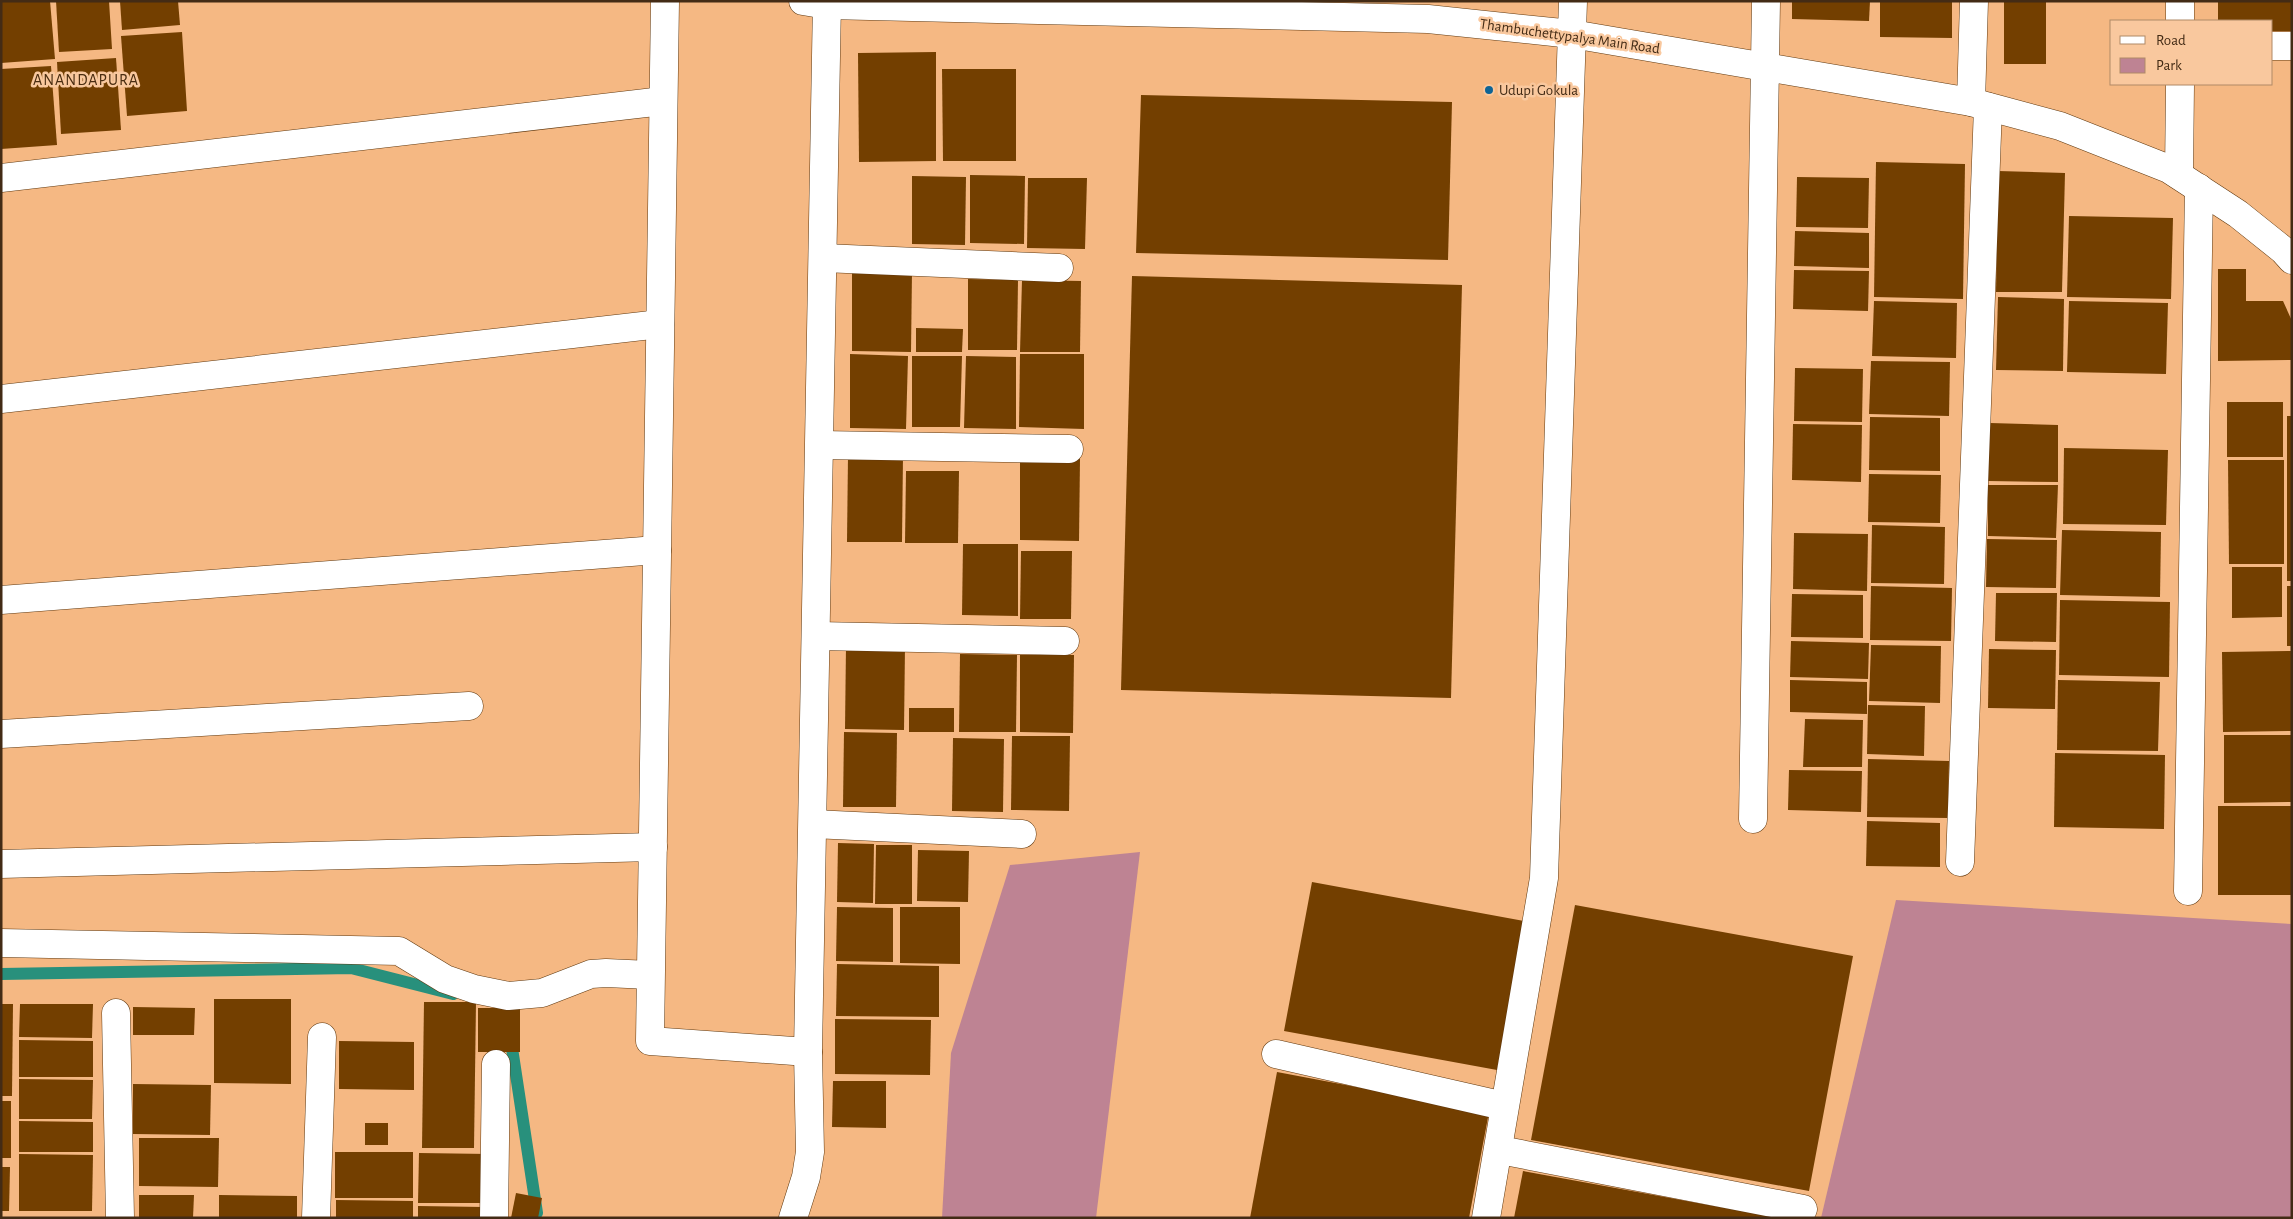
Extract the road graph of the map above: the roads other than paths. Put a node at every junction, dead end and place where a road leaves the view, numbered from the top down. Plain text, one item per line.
1 (665, 1) edge
2 (1573, 1) edge
3 (1766, 1) edge
4 (1974, 1) edge
5 (2180, 1) edge
6 (819, 2) edge
7 (1428, 10) edge
8 (2180, 20) edge
9 (1572, 34) junction
10 (2273, 46) edge
11 (2292, 46) edge
12 (1764, 67) junction
13 (2180, 85) edge
14 (663, 101) junction
15 (1979, 105) junction
16 (1, 178) edge
17 (2189, 182) junction
18 (2289, 253) edge
19 (823, 258) junction
20 (1059, 268) dead end
21 (660, 324) junction
22 (1, 399) edge
23 (820, 445) junction
24 (1069, 449) dead end
25 (657, 550) junction
26 (1, 600) edge
27 (816, 636) junction
28 (1065, 641) dead end
29 (469, 706) dead end
30 (1, 734) edge
31 (1753, 819) dead end
32 (813, 824) junction
33 (1022, 834) dead end
34 (652, 847) junction
35 (1960, 862) dead end
36 (1, 864) edge
37 (2188, 891) dead end
38 (1, 943) edge
39 (650, 975) junction
40 (116, 1013) dead end
41 (322, 1037) dead end
42 (808, 1052) junction
43 (1276, 1054) dead end
44 (496, 1064) dead end
45 (1504, 1106) junction
46 (1500, 1150) junction
47 (1803, 1209) dead end
48 (120, 1218) edge
49 (316, 1218) edge
50 (494, 1218) edge
51 (793, 1218) edge
52 (1486, 1218) edge

1 - 14 street
2 - 9 street
3 - 12 street
4 - 15 street
5 - 8 street
6 - 7 street, Thambuchettypalya Main Road
6 - 19 street
7 - 9 street, Thambuchettypalya Main Road
9 - 12 street, Thambuchettypalya Main Road
9 - 45 street
10 - 11 street
12 - 15 street, Thambuchettypalya Main Road
12 - 31 street
13 - 17 street
14 - 16 street
14 - 21 street
15 - 17 street, Thambuchettypalya Main Road
15 - 35 street
17 - 18 street, Thambuchettypalya Main Road
17 - 37 street
19 - 20 street
19 - 23 street
21 - 22 street
21 - 25 street
23 - 24 street
23 - 27 street
25 - 26 street
25 - 34 street
27 - 28 street
27 - 32 street
29 - 30 street
32 - 33 street
32 - 42 street
34 - 36 street
34 - 39 street
38 - 39 street
39 - 42 street
40 - 48 street
41 - 49 street
42 - 51 street
43 - 45 street
44 - 50 street
45 - 46 street
46 - 47 street
46 - 52 street

